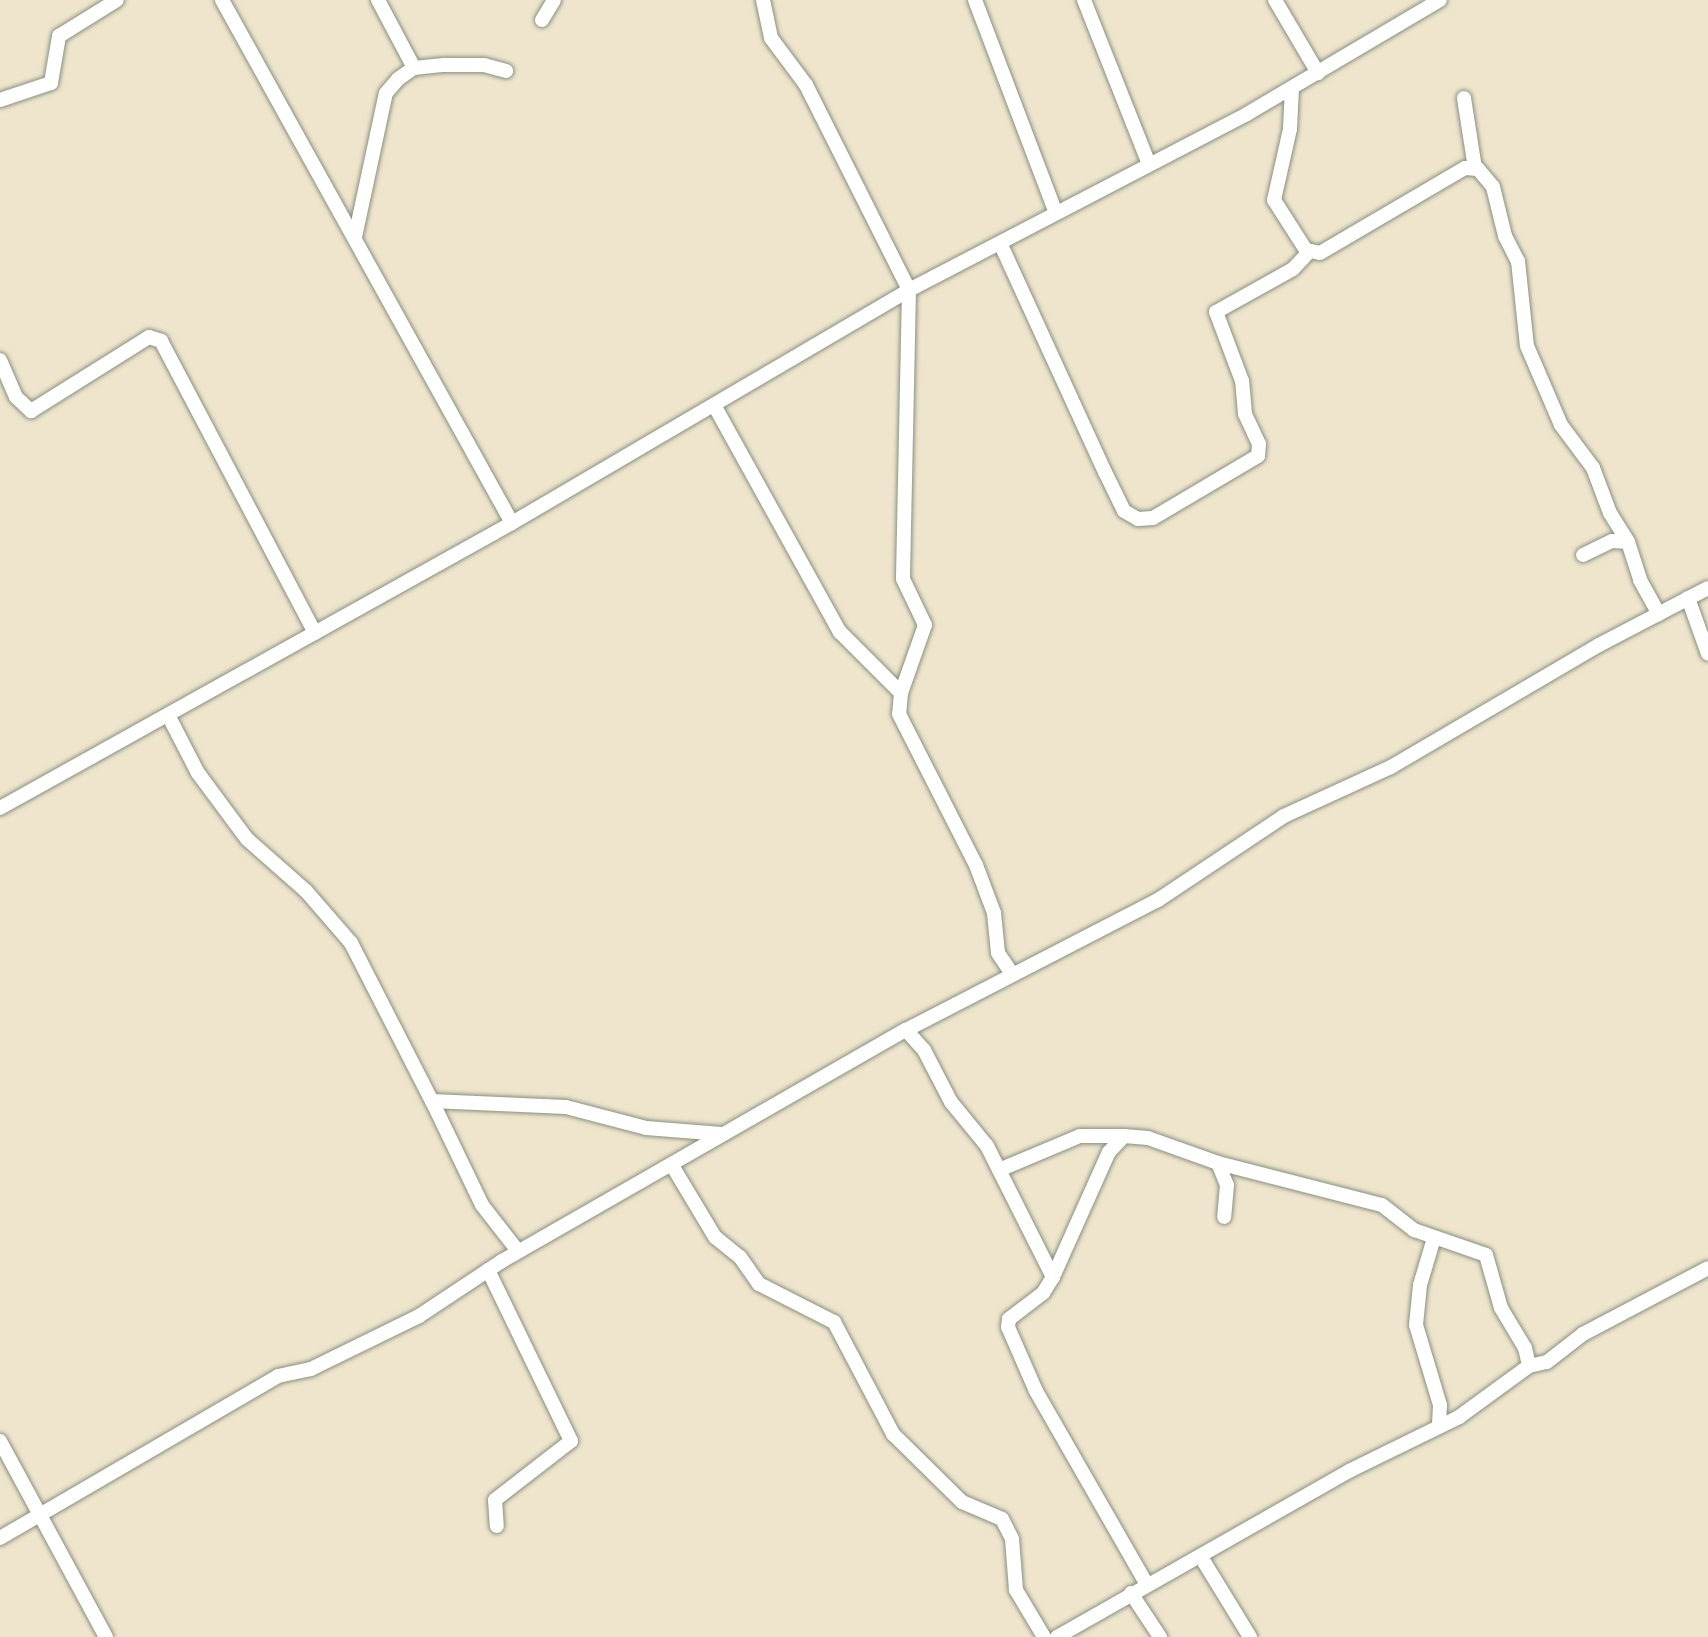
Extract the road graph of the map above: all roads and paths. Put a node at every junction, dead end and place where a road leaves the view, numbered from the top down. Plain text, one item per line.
1 (117, 0) edge
2 (222, 0) edge
3 (378, 0) edge
4 (554, 0) edge
5 (763, 0) edge
6 (975, 0) edge
7 (1084, 0) edge
8 (1275, 0) edge
9 (1440, 0) edge
10 (542, 20) dead end
11 (414, 68) junction
12 (506, 71) dead end
13 (1318, 73) junction
14 (1292, 88) junction
15 (1464, 98) dead end
16 (0, 100) edge
17 (1149, 164) junction
18 (1475, 168) junction
19 (1055, 211) junction
20 (355, 237) junction
21 (1001, 245) junction
22 (1310, 251) junction
23 (909, 290) junction
24 (0, 360) edge
25 (714, 405) junction
26 (512, 523) junction
27 (1628, 542) junction
28 (1583, 555) dead end
29 (1708, 588) edge
30 (1688, 598) junction
31 (1659, 614) junction
32 (315, 633) junction
33 (1708, 654) edge
34 (901, 693) junction
35 (168, 715) junction
36 (0, 808) edge
37 (1012, 974) junction
38 (906, 1030) junction
39 (432, 1101) junction
40 (722, 1134) junction
41 (1124, 1136) junction
42 (1218, 1163) junction
43 (673, 1167) junction
44 (999, 1170) junction
45 (1224, 1217) dead end
46 (1434, 1238) junction
47 (518, 1251) junction
48 (1708, 1268) edge
49 (488, 1270) junction
50 (1053, 1277) junction
51 (1529, 1366) junction
52 (1439, 1426) junction
53 (0, 1441) edge
54 (40, 1516) junction
55 (497, 1526) dead end
56 (0, 1538) edge
57 (1201, 1557) junction
58 (1146, 1583) junction
59 (1131, 1593) junction
60 (106, 1637) edge
61 (1044, 1637) edge
62 (1057, 1637) edge
63 (1160, 1637) edge
64 (1250, 1637) edge

1 - 16 street
2 - 20 street
3 - 11 street
4 - 10 street
5 - 23 street
6 - 19 street
7 - 17 street
8 - 13 street
9 - 13 street
11 - 12 street
11 - 20 street
13 - 14 street
14 - 17 street
14 - 22 street
15 - 18 street
17 - 19 street
18 - 22 street
18 - 27 street
19 - 21 street
20 - 26 street
21 - 22 street
21 - 23 street
23 - 25 street
23 - 34 street
24 - 32 street
25 - 26 street
25 - 34 street
26 - 32 street
27 - 28 street
27 - 31 street
29 - 30 street
30 - 31 street
30 - 33 street
31 - 37 street
32 - 35 street
34 - 37 street
35 - 36 street
35 - 39 street
37 - 38 street
38 - 40 street
38 - 44 street
39 - 40 street
39 - 47 street
40 - 43 street
41 - 42 street
41 - 44 street
41 - 50 street
42 - 45 street
42 - 46 street
43 - 47 street
43 - 61 street
44 - 50 street
46 - 51 street
46 - 52 street
47 - 49 street
48 - 51 street
49 - 54 street
49 - 55 street
50 - 58 street
51 - 52 street
52 - 57 street
53 - 54 street
54 - 56 street
54 - 60 street
57 - 58 street
57 - 64 street
58 - 59 street
59 - 62 street
59 - 63 street

